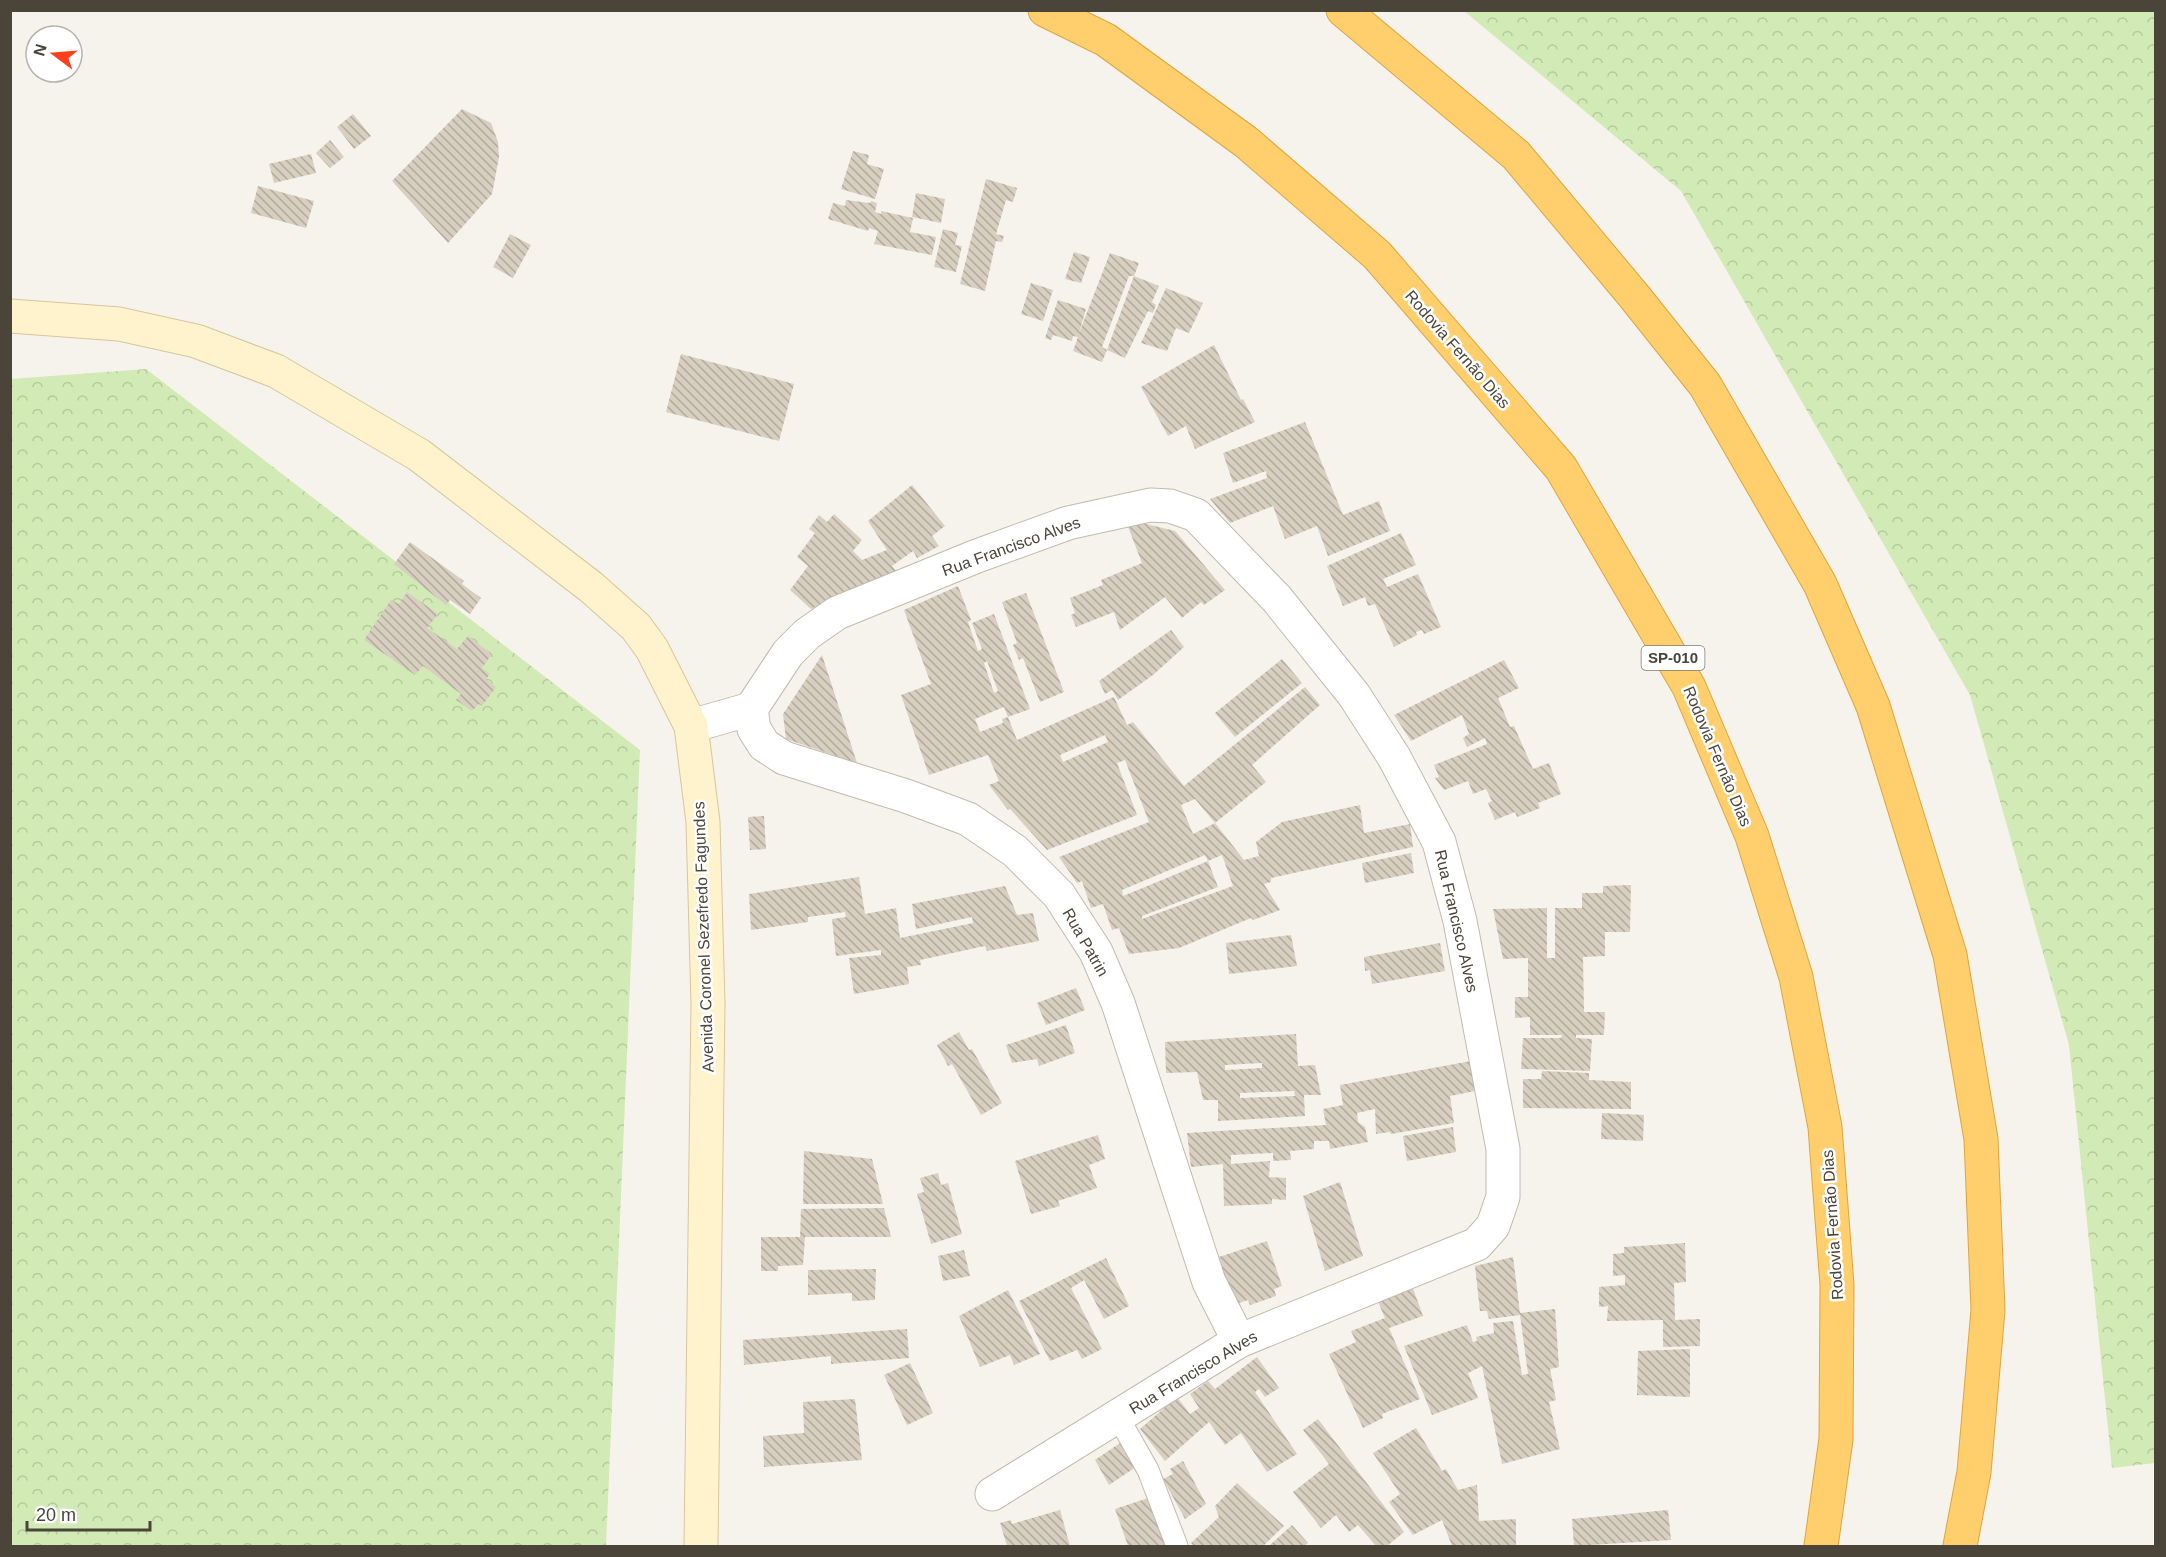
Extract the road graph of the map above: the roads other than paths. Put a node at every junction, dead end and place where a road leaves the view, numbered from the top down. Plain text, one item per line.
1 (1045, 10) edge
2 (1343, 10) edge
3 (10, 316) edge
4 (751, 709) junction
5 (691, 726) junction
6 (1239, 1341) junction
7 (1118, 1417) junction
8 (992, 1494) dead end
9 (701, 1546) edge
10 (1178, 1546) edge
11 (1821, 1546) edge
12 (1960, 1546) edge

1 - 11 highway, Rodovia Fernão Dias / SP-010
2 - 12 highway
3 - 5 main road, Avenida Coronel Sezefredo Fagundes
4 - 5 street
4 - 6 street, Rua Patrin
4 - 6 street, Rua Francisco Alves
5 - 9 main road, Avenida Coronel Sezefredo Fagundes
6 - 7 street, Rua Francisco Alves
7 - 8 street, Rua Francisco Alves
7 - 10 lane

